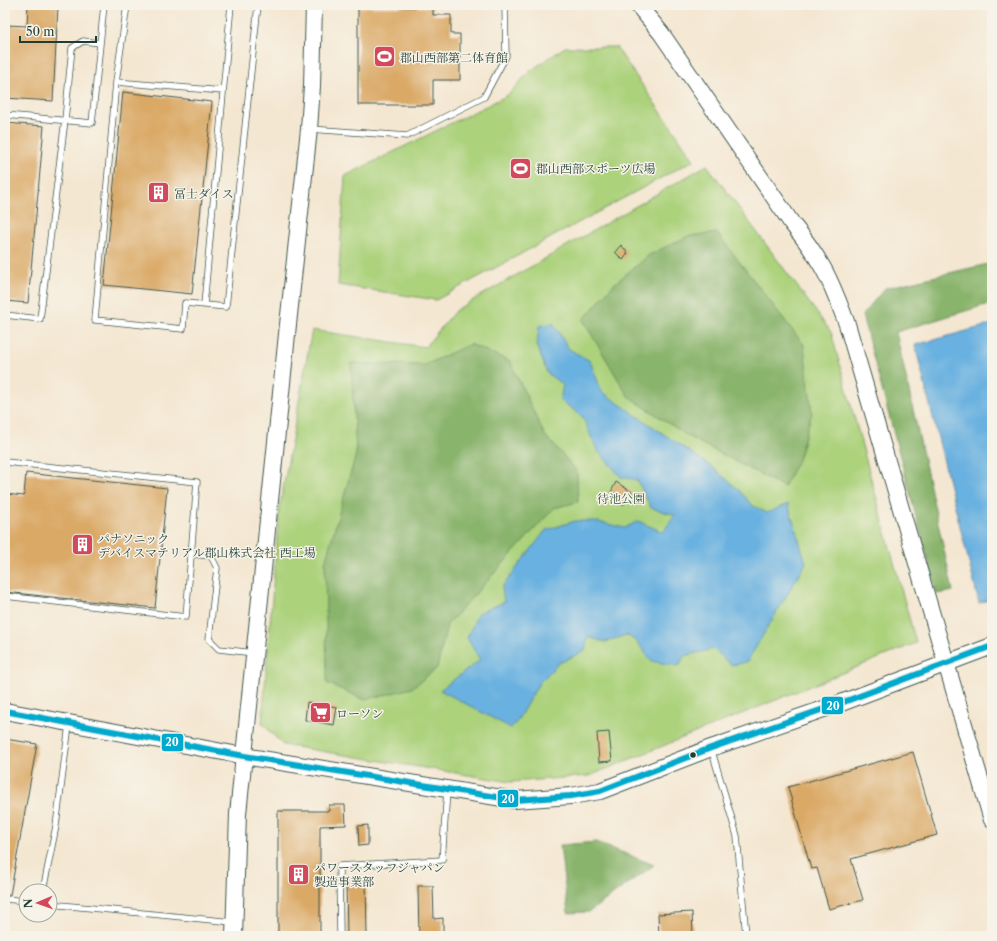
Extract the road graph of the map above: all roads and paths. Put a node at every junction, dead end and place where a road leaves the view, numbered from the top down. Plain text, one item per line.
1 (104, 5) edge
2 (127, 5) edge
3 (231, 5) edge
4 (258, 5) edge
5 (314, 5) edge
6 (505, 5) edge
7 (638, 5) edge
8 (100, 43) junction
9 (116, 82) junction
10 (223, 91) junction
11 (5, 115) edge
12 (65, 120) junction
13 (309, 129) junction
14 (204, 305) junction
15 (5, 315) edge
16 (5, 462) edge
17 (191, 554) junction
18 (5, 596) edge
19 (992, 646) edge
20 (254, 653) junction
21 (947, 663) junction
22 (5, 711) edge
23 (69, 723) junction
24 (711, 748) junction
25 (244, 756) junction
26 (447, 790) junction
27 (992, 820) edge
28 (45, 883) edge
29 (5, 899) edge
30 (18, 900) edge
31 (58, 905) edge
32 (235, 929) edge
33 (340, 936) edge
34 (746, 936) edge

1 - 8 lane
2 - 9 lane
3 - 10 lane
4 - 14 lane
5 - 13 street
6 - 13 lane
7 - 21 street
8 - 12 lane
8 - 12 lane
9 - 10 lane
9 - 14 lane
10 - 14 lane
11 - 12 lane
12 - 15 lane
13 - 20 street
16 - 17 lane
17 - 18 lane
17 - 20 lane
19 - 21 street
20 - 25 street
21 - 24 street
21 - 27 street
22 - 23 street
23 - 25 street
23 - 28 lane
24 - 26 street
24 - 34 lane
25 - 26 street
25 - 32 street
26 - 33 lane
29 - 30 lane
31 - 32 lane

